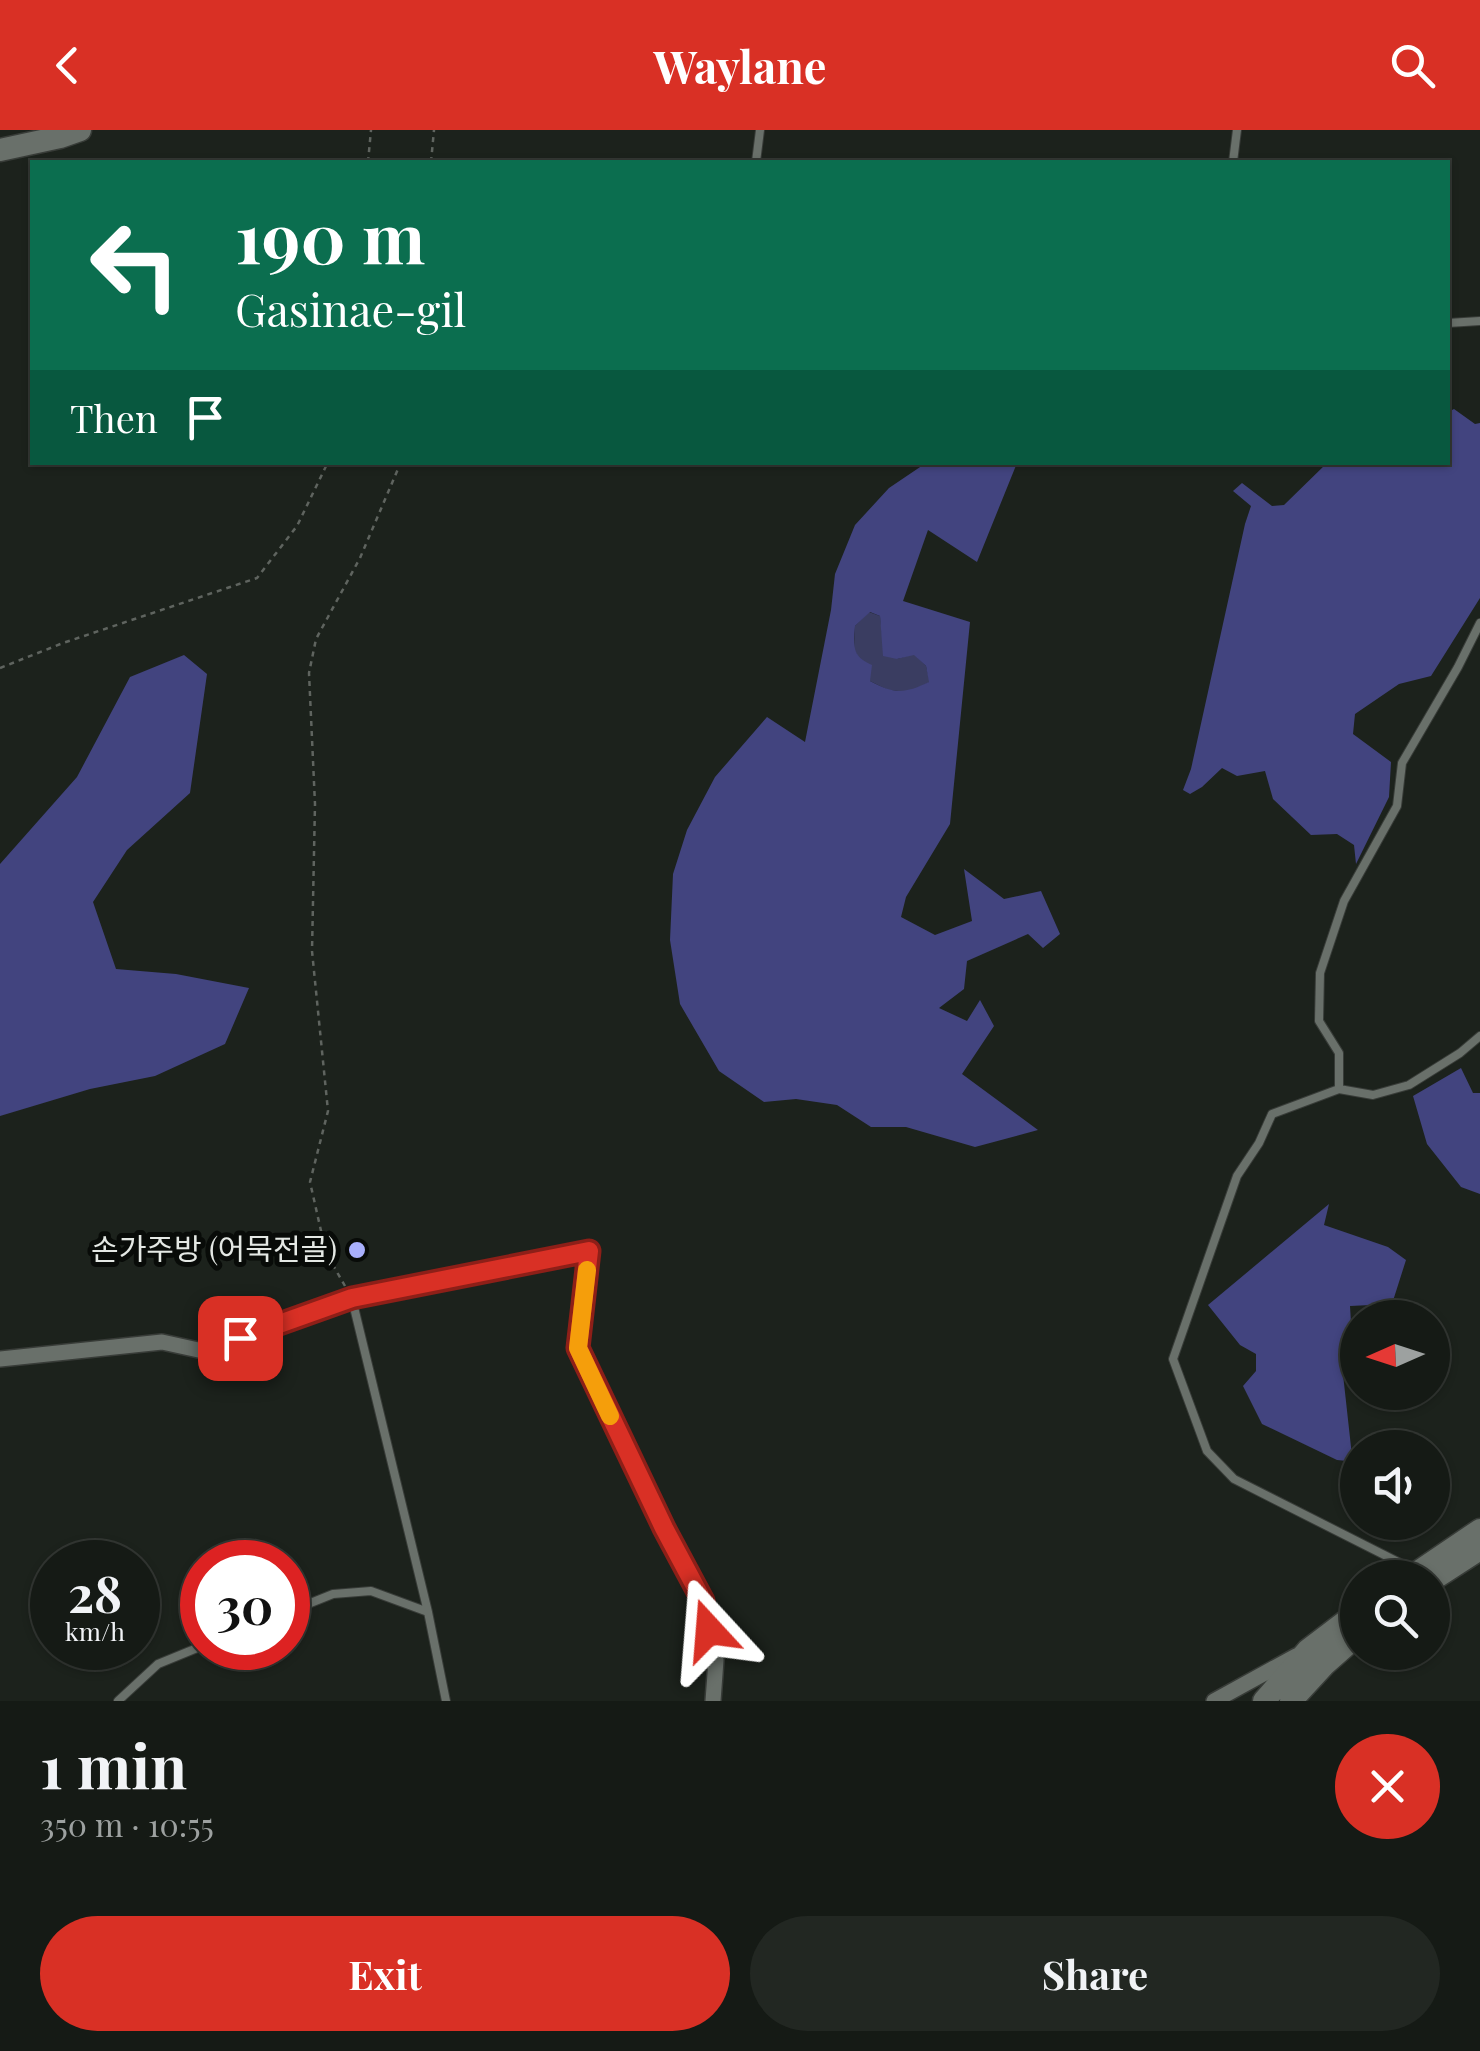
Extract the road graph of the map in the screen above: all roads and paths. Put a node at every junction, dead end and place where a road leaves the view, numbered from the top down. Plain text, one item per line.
1 (80, 130) edge
2 (370, 130) edge
3 (434, 130) edge
4 (760, 130) edge
5 (1237, 130) edge
6 (0, 150) edge
7 (368, 160) edge
8 (431, 160) edge
9 (756, 160) edge
10 (1233, 160) edge
11 (1480, 322) edge
12 (1450, 323) edge
13 (327, 465) edge
14 (401, 465) edge
15 (1480, 623) edge
16 (0, 668) edge
17 (1480, 1036) edge
18 (1339, 1089) junction
19 (352, 1298) junction
20 (0, 1359) edge
21 (1480, 1530) edge
22 (1480, 1550) edge
23 (1389, 1560) edge
24 (1441, 1560) edge
25 (1450, 1563) edge
26 (310, 1603) edge
27 (428, 1612) junction
28 (1340, 1626) edge
29 (1308, 1650) junction
30 (1340, 1650) edge
31 (180, 1655) edge
32 (118, 1701) edge
33 (446, 1701) edge
34 (713, 1701) edge
35 (1214, 1701) edge
36 (1264, 1701) edge
37 (1291, 1701) edge

1 - 6 main road
2 - 7 path
3 - 8 path
4 - 9 lane
5 - 10 lane
11 - 12 lane
13 - 16 path
14 - 19 path
15 - 18 lane
17 - 18 lane
18 - 23 lane
19 - 20 street
19 - 27 lane
19 - 34 street
21 - 24 main road
22 - 25 main road
26 - 27 lane
27 - 33 lane
28 - 29 main road
29 - 35 street
29 - 36 main road
30 - 37 main road
31 - 32 lane

